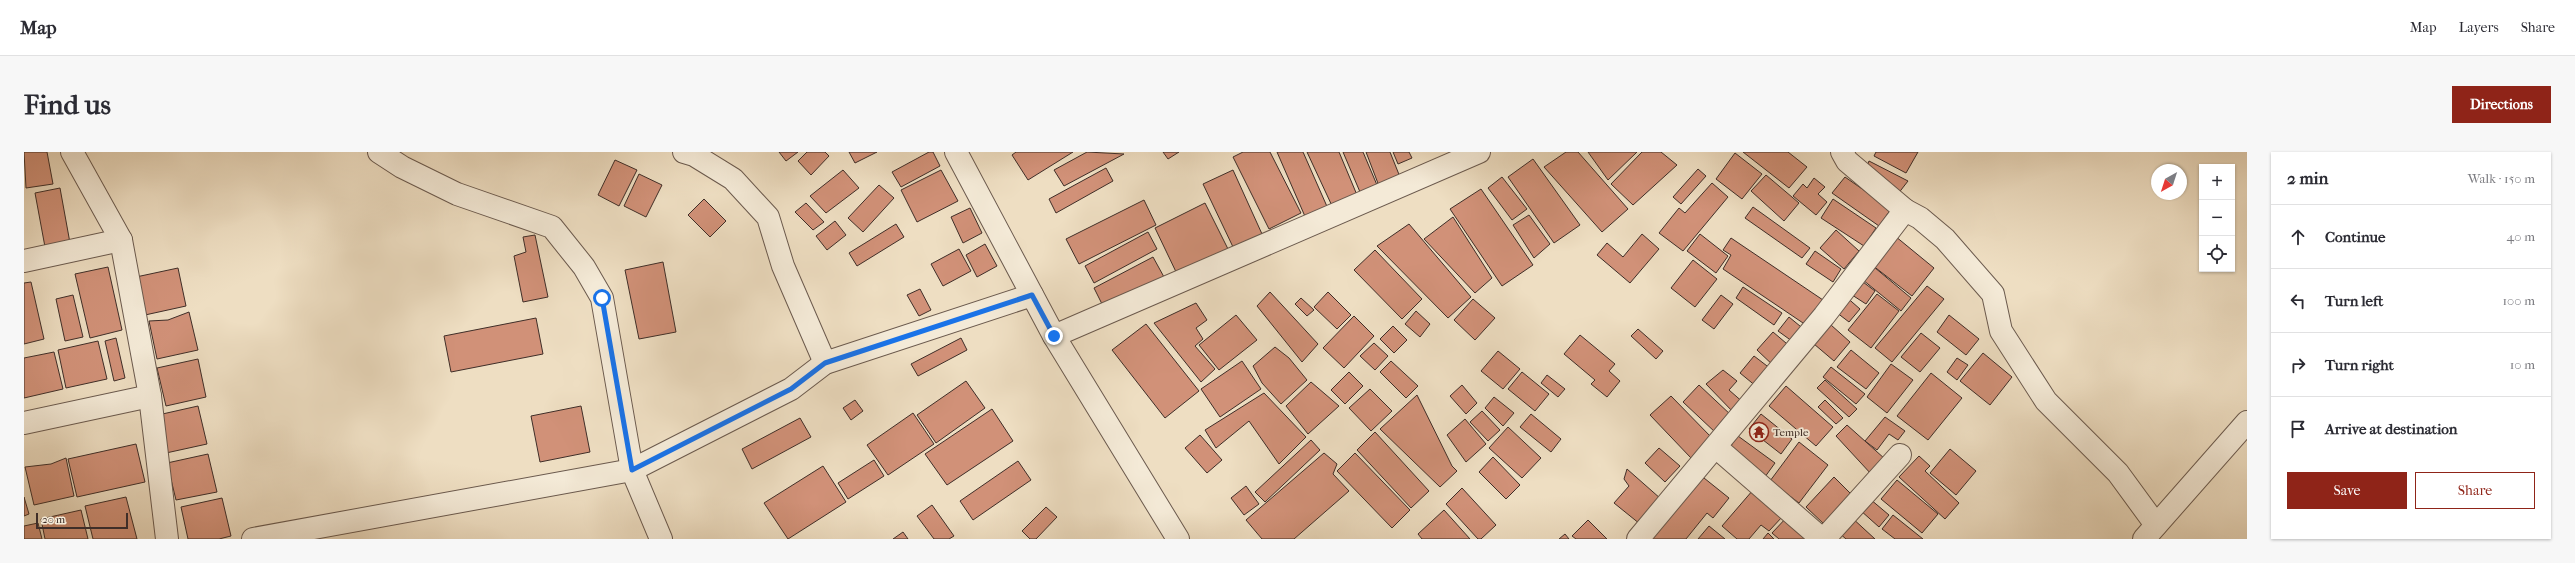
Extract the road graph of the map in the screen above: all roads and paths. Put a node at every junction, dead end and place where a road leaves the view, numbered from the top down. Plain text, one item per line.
1 (72, 152) edge
2 (379, 152) edge
3 (684, 152) edge
4 (956, 152) edge
5 (1479, 152) edge
6 (1842, 152) edge
7 (1905, 210) junction
8 (121, 240) junction
9 (24, 261) edge
10 (1032, 295) junction
11 (1054, 336) junction
12 (825, 363) junction
13 (150, 396) junction
14 (2247, 422) edge
15 (24, 423) edge
16 (1717, 448) junction
17 (1900, 455) dead end
18 (632, 470) junction
19 (345, 531) edge
20 (2150, 532) edge
21 (167, 539) edge
22 (253, 539) edge
23 (661, 539) edge
24 (1178, 539) edge
25 (1638, 539) edge
26 (1823, 539) edge

1 - 8 street
2 - 18 street
3 - 12 street
4 - 10 street
5 - 11 street
6 - 7 street
7 - 16 street
7 - 20 street
8 - 9 street
8 - 13 street
10 - 11 street
10 - 12 street
11 - 24 street
12 - 18 street
13 - 15 street
13 - 21 street
14 - 20 street
16 - 25 street
16 - 26 street
17 - 26 street
18 - 19 street
18 - 23 street
19 - 22 street

